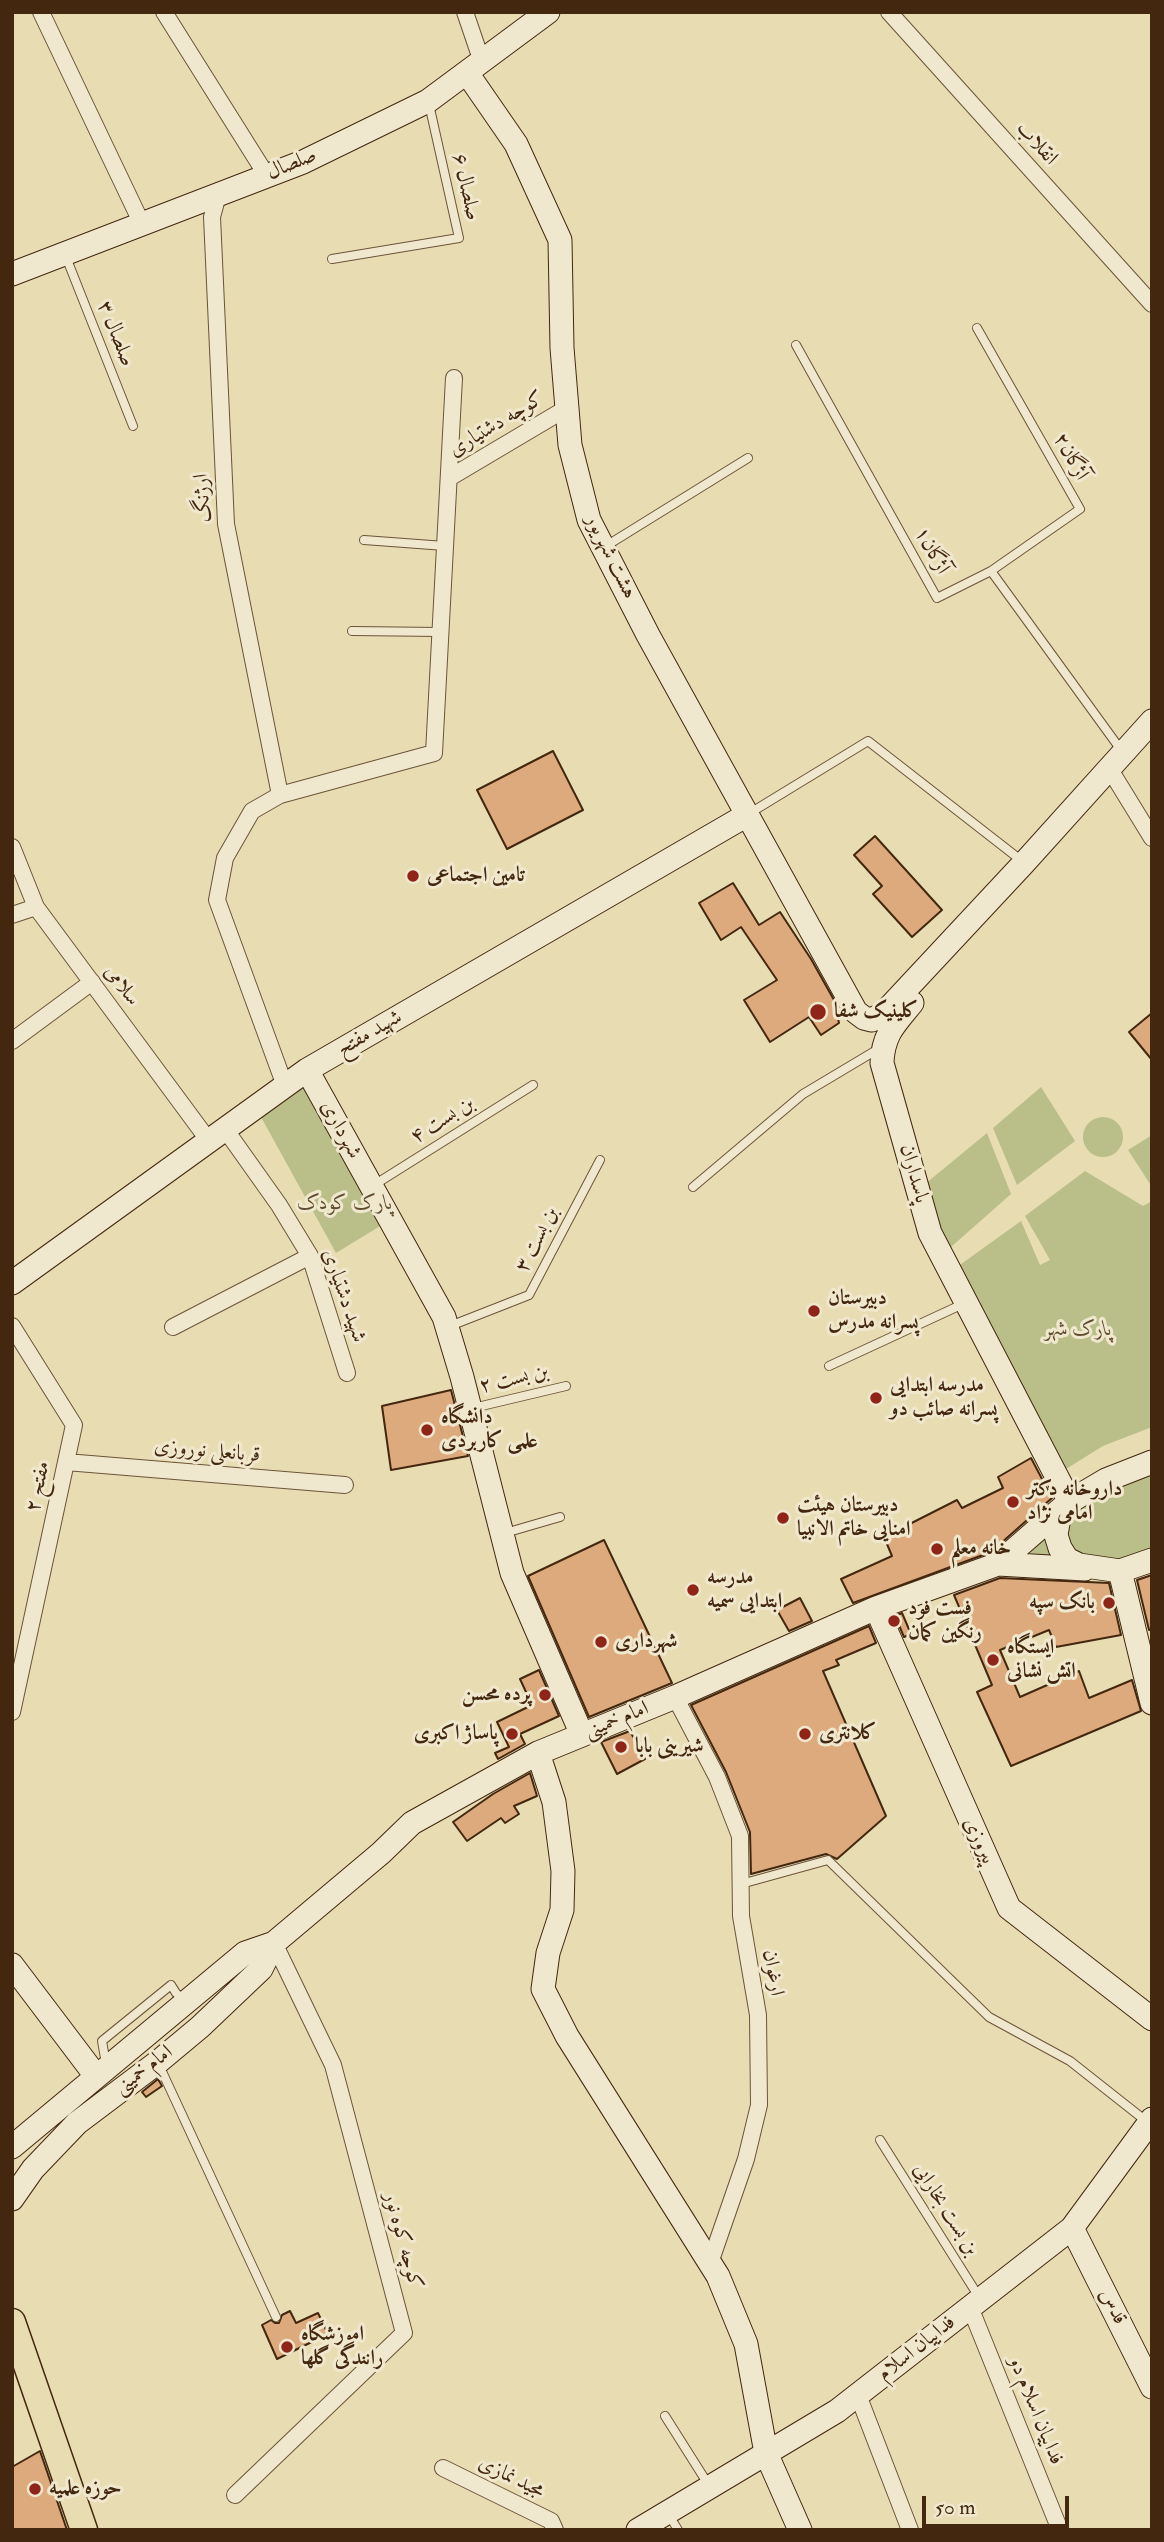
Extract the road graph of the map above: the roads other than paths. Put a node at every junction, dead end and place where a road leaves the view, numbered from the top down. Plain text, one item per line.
1 (41, 12) edge
2 (164, 12) edge
3 (465, 12) edge
4 (548, 12) edge
5 (889, 12) edge
6 (475, 68) junction
7 (428, 101) junction
8 (267, 176) junction
9 (218, 195) junction
10 (142, 224) junction
11 (65, 254) junction
12 (332, 259) dead end
13 (12, 274) edge
14 (1152, 304) edge
15 (977, 327) dead end
16 (796, 345) dead end
17 (454, 378) dead end
18 (567, 408) junction
19 (133, 426) dead end
20 (748, 458) dead end
21 (449, 478) junction
22 (364, 540) dead end
23 (445, 546) junction
24 (603, 547) junction
25 (991, 571) junction
26 (352, 631) dead end
27 (440, 632) junction
28 (1152, 721) edge
29 (1116, 760) junction
30 (280, 795) junction
31 (747, 815) junction
32 (1152, 838) edge
33 (12, 847) edge
34 (1024, 863) junction
35 (36, 907) junction
36 (12, 915) edge
37 (92, 982) junction
38 (12, 1041) edge
39 (882, 1047) junction
40 (307, 1070) junction
41 (533, 1085) dead end
42 (285, 1086) junction
43 (217, 1135) junction
44 (600, 1160) dead end
45 (372, 1186) junction
46 (694, 1187) dead end
47 (310, 1256) junction
48 (12, 1283) edge
49 (966, 1303) junction
50 (12, 1326) edge
51 (173, 1327) dead end
52 (447, 1328) junction
53 (829, 1366) dead end
54 (347, 1373) dead end
55 (566, 1386) dead end
56 (470, 1408) junction
57 (66, 1461) junction
58 (1152, 1462) edge
59 (345, 1485) dead end
60 (1069, 1502) junction
61 (560, 1517) dead end
62 (502, 1534) junction
63 (1152, 1560) edge
64 (998, 1564) junction
65 (1120, 1570) junction
66 (876, 1608) junction
67 (12, 1631) edge
68 (28, 1637) junction
69 (1152, 1692) edge
70 (675, 1697) junction
71 (1152, 1703) edge
72 (12, 1712) edge
73 (582, 1735) junction
74 (538, 1753) junction
75 (741, 1884) junction
76 (274, 1943) junction
77 (12, 1965) edge
78 (1152, 2019) edge
79 (158, 2062) junction
80 (101, 2072) junction
81 (1151, 2123) edge
82 (880, 2140) dead end
83 (12, 2147) edge
84 (12, 2199) edge
85 (1072, 2228) junction
86 (710, 2263) junction
87 (975, 2303) junction
88 (276, 2317) dead end
89 (12, 2322) edge
90 (12, 2358) edge
91 (1152, 2387) edge
92 (858, 2395) junction
93 (41, 2403) junction
94 (665, 2416) dead end
95 (766, 2453) junction
96 (443, 2468) dead end
97 (710, 2487) junction
98 (235, 2495) dead end
99 (672, 2521) edge
100 (84, 2530) edge
101 (555, 2530) edge
102 (638, 2530) edge
103 (800, 2530) edge
104 (910, 2530) edge
105 (1060, 2530) edge

1 - 10 street
2 - 8 street
3 - 6 street
4 - 6 street, صلصال
5 - 14 street, انقلاب
6 - 7 street, صلصال
6 - 18 street, هشت شهریور
7 - 8 street, صلصال
7 - 12 lane, صلصال ۶
8 - 9 street, صلصال
9 - 10 street, صلصال
9 - 30 street, ارژنگ
10 - 11 street, صلصال
11 - 13 street, صلصال
11 - 19 lane, صلصال ۳
15 - 25 lane, ۲آژگان
16 - 25 lane, ۱آژگان
17 - 21 street
18 - 21 street, کوچه دشتیاری
18 - 24 street, هشت شهریور
20 - 24 lane
21 - 23 street
22 - 23 lane
23 - 27 street
24 - 31 street, هشت شهریور
25 - 29 lane
26 - 27 lane
27 - 30 street
28 - 29 street
29 - 32 street
29 - 34 street
30 - 42 street
31 - 34 lane
31 - 34 street, هشت شهریور
31 - 40 street, شهید مفتح
33 - 35 street, سلامی
34 - 39 street
35 - 36 street
35 - 37 street, سلامی
37 - 38 street
37 - 43 street, سلامی
39 - 46 lane
39 - 49 street, پاسداران
40 - 42 street, شهید مفتح
40 - 45 street, شهرداری
41 - 45 lane, بن بست ۴
42 - 43 street, شهید مفتح
43 - 47 street, شهید دشتیاری
43 - 48 street, شهید مفتح
44 - 52 lane, بن بست ۳
45 - 52 street, شهرداری
47 - 51 street
47 - 54 street, شهید دشتیاری
49 - 53 lane
49 - 60 street, پاسداران
50 - 57 street, مفتح ۲
52 - 56 street, شهرداری
55 - 56 lane, بن بست ۲
56 - 62 street, شهرداری
57 - 59 street, قربانعلی نوروزی
57 - 68 street, مفتح ۲
58 - 60 street, امام خمینی
60 - 64 street, امام خمینی
60 - 65 street
61 - 62 lane
62 - 73 street, شهرداری
63 - 65 street
64 - 65 street, امام خمینی
64 - 66 street, امام خمینی
65 - 69 street
65 - 71 street
66 - 70 street, امام خمینی
66 - 78 street, پیروزی
67 - 68 street
68 - 72 street, مفتح ۲
70 - 73 street, امام خمینی
70 - 75 street, ارغوان
73 - 74 street, امام خمینی
74 - 76 street, امام خمینی
74 - 86 street
75 - 81 lane
75 - 86 street, ارغوان
76 - 79 street, امام خمینی
76 - 80 street, امام خمینی
76 - 98 street, کوچه کوه نور
77 - 80 street
79 - 84 street, امام خمینی
79 - 88 lane
80 - 83 street, امام خمینی
81 - 85 street, فداییان اسلام
82 - 87 lane, بن بست بخارایی
85 - 87 street, فداییان اسلام
85 - 91 street, قدس
86 - 95 street
87 - 92 street, فداییان اسلام
87 - 105 street, فداییان اسلام دو
89 - 93 main road
90 - 93 main road
92 - 95 street, فداییان اسلام
92 - 104 street
93 - 100 main road
94 - 97 lane
95 - 97 street, فداییان اسلام
95 - 103 street
96 - 101 street, مجید نمازی
97 - 99 street, فداییان اسلام
99 - 102 street, فداییان اسلام

